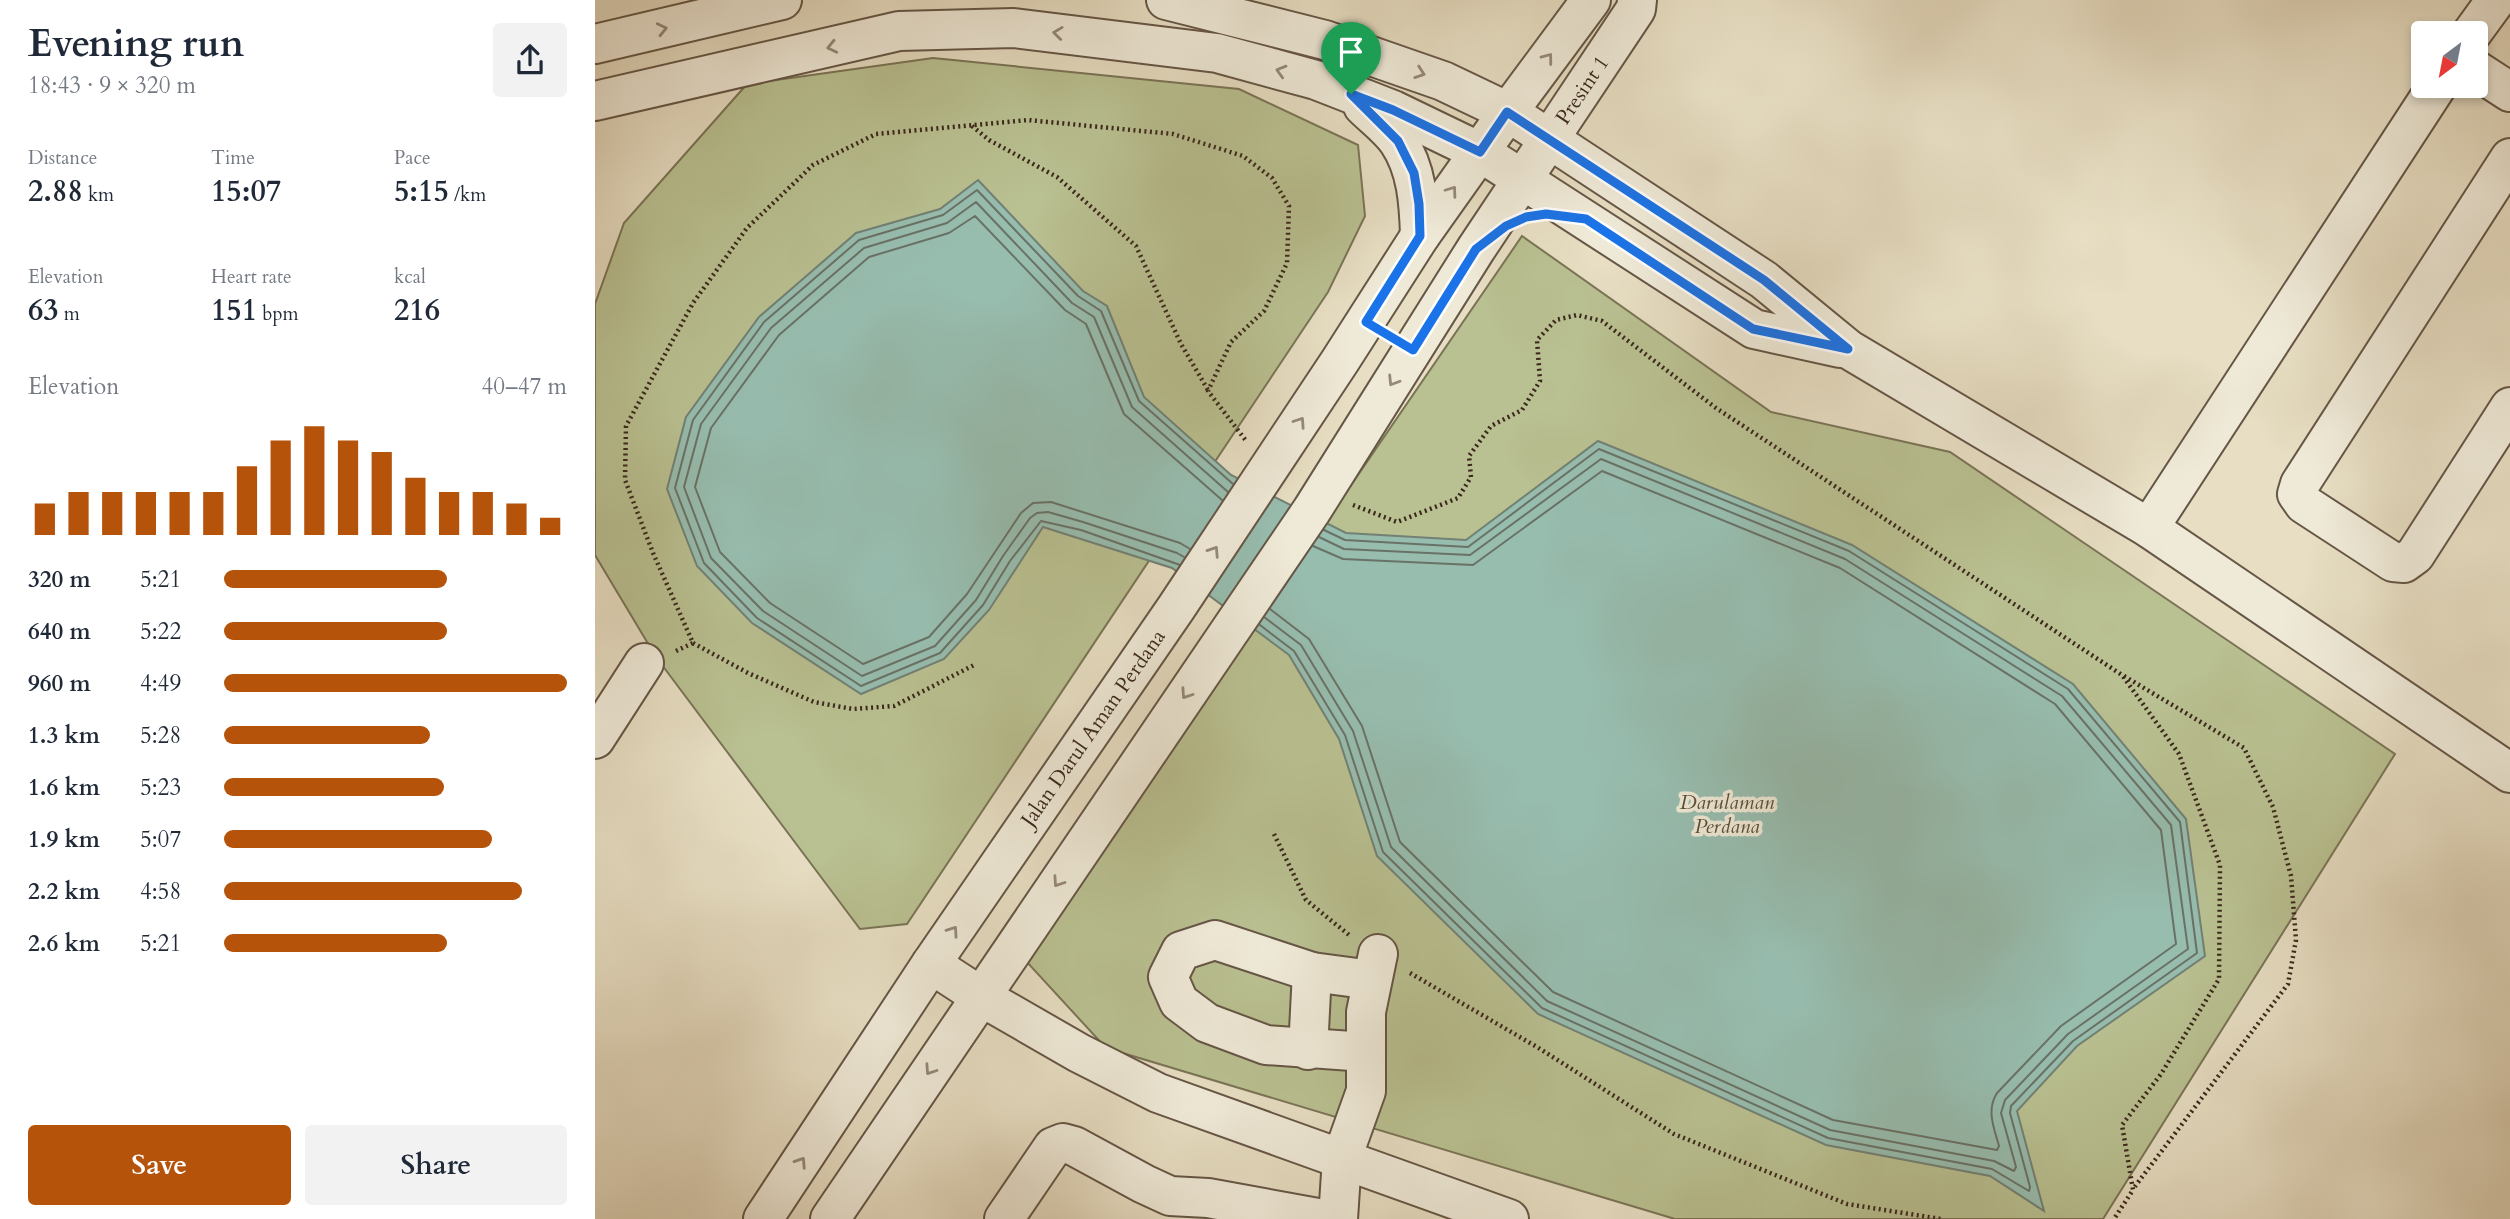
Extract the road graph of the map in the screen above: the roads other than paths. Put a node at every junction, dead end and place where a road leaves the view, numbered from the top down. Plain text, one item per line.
1 (782, 0) edge
2 (1166, 0) edge
3 (1591, 0) edge
4 (1637, 0) edge
5 (2496, 0) edge
6 (2481, 21) edge
7 (595, 44) edge
8 (2489, 79) edge
9 (2510, 92) edge
10 (1351, 94) junction
11 (2429, 98) edge
12 (595, 101) edge
13 (1507, 112) junction
14 (1549, 140) junction
15 (1480, 152) junction
16 (2510, 158) edge
17 (1524, 180) junction
18 (1586, 219) junction
19 (1420, 236) junction
20 (1476, 249) junction
21 (1366, 322) junction
22 (1848, 349) junction
23 (1413, 350) junction
24 (2510, 407) edge
25 (2149, 528) junction
26 (645, 663) road end
27 (595, 739) edge
28 (2510, 773) edge
29 (931, 964) junction
30 (1312, 972) junction
31 (980, 996) junction
32 (1308, 1050) junction
33 (1366, 1052) junction
34 (1342, 1158) junction
35 (764, 1219) edge
36 (830, 1219) edge
37 (1004, 1219) edge
38 (1323, 1219) edge
39 (1338, 1219) edge
40 (1509, 1219) edge

7 -> 1 street
2 -> 13 street
13 -> 3 street
4 - 14 street, Presint 1
5 - 6 street
8 - 9 street
10 -> 12 street
10 - 15 street
10 - 19 street
11 - 25 street
13 - 14 street
13 - 15 street
14 - 17 street, Presint 1
14 - 22 street
15 - 17 street
19 -> 15 street, Jalan Darul Aman Perdana
16 - 24 street
17 - 18 street
17 - 20 street
18 - 20 street
18 - 22 street
19 - 21 street, Jalan Darul Aman Perdana
20 - 23 street
21 - 23 street
29 -> 21 street, Jalan Darul Aman Perdana
22 - 25 street
23 -> 31 street
25 - 28 street
26 - 27 street
29 - 31 street
35 -> 29 street, Jalan Darul Aman Perdana
30 - 32 street
30 - 32 street
30 - 33 street
31 - 34 street
31 -> 36 street
32 - 33 street
33 - 34 street
34 - 39 street
34 - 40 street
37 - 38 street

